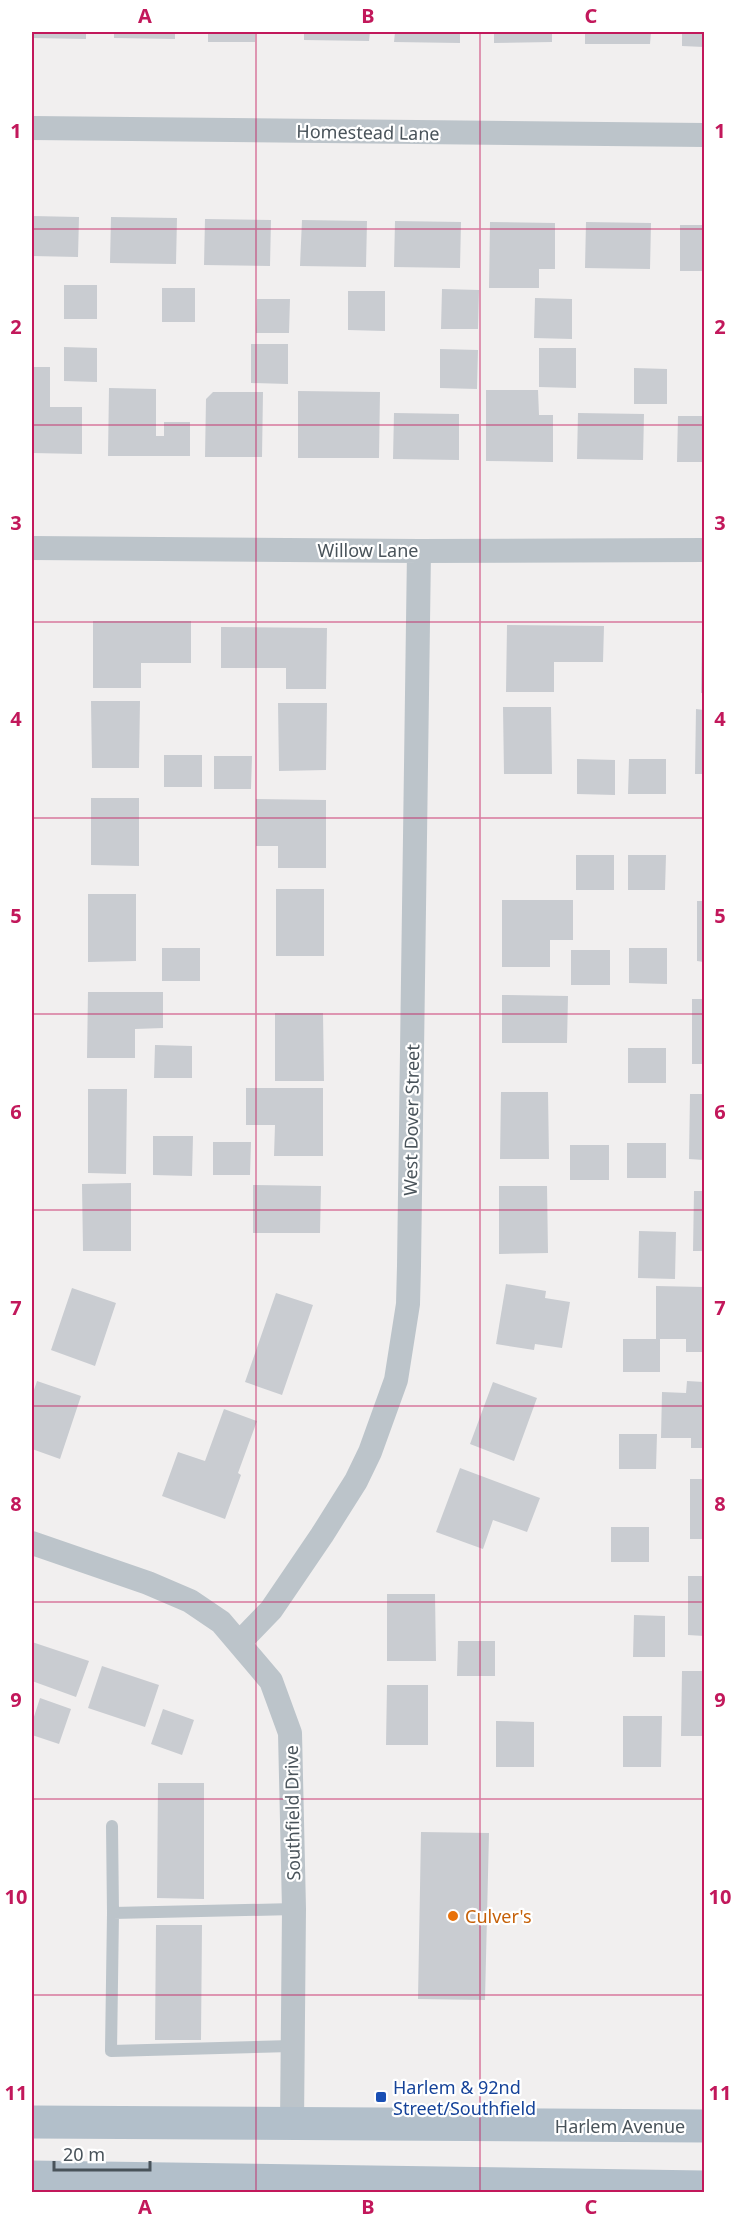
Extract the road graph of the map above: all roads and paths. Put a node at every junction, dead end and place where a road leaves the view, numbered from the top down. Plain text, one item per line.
1 (32, 128) edge
2 (705, 135) edge
3 (32, 548) edge
4 (419, 550) junction
5 (705, 550) edge
6 (32, 1543) edge
7 (240, 1642) junction
8 (112, 1826) dead end
9 (294, 1909) junction
10 (113, 1913) junction
11 (291, 2046) junction
12 (32, 2122) edge
13 (292, 2124) junction
14 (705, 2126) edge
15 (32, 2177) edge
16 (289, 2187) edge
17 (705, 2187) edge

1 - 2 street, Homestead Lane
3 - 4 street, Willow Lane
4 - 5 street, Willow Lane
4 - 7 street, West Dover Street
6 - 7 street, Southfield Drive
7 - 9 street, Southfield Drive
8 - 10 lane
9 - 10 lane
9 - 11 street, Southfield Drive
10 - 11 lane
11 - 13 street, Southfield Drive
12 - 13 main road, Harlem Avenue
13 - 14 main road, Harlem Avenue
15 - 16 main road
16 - 17 main road

